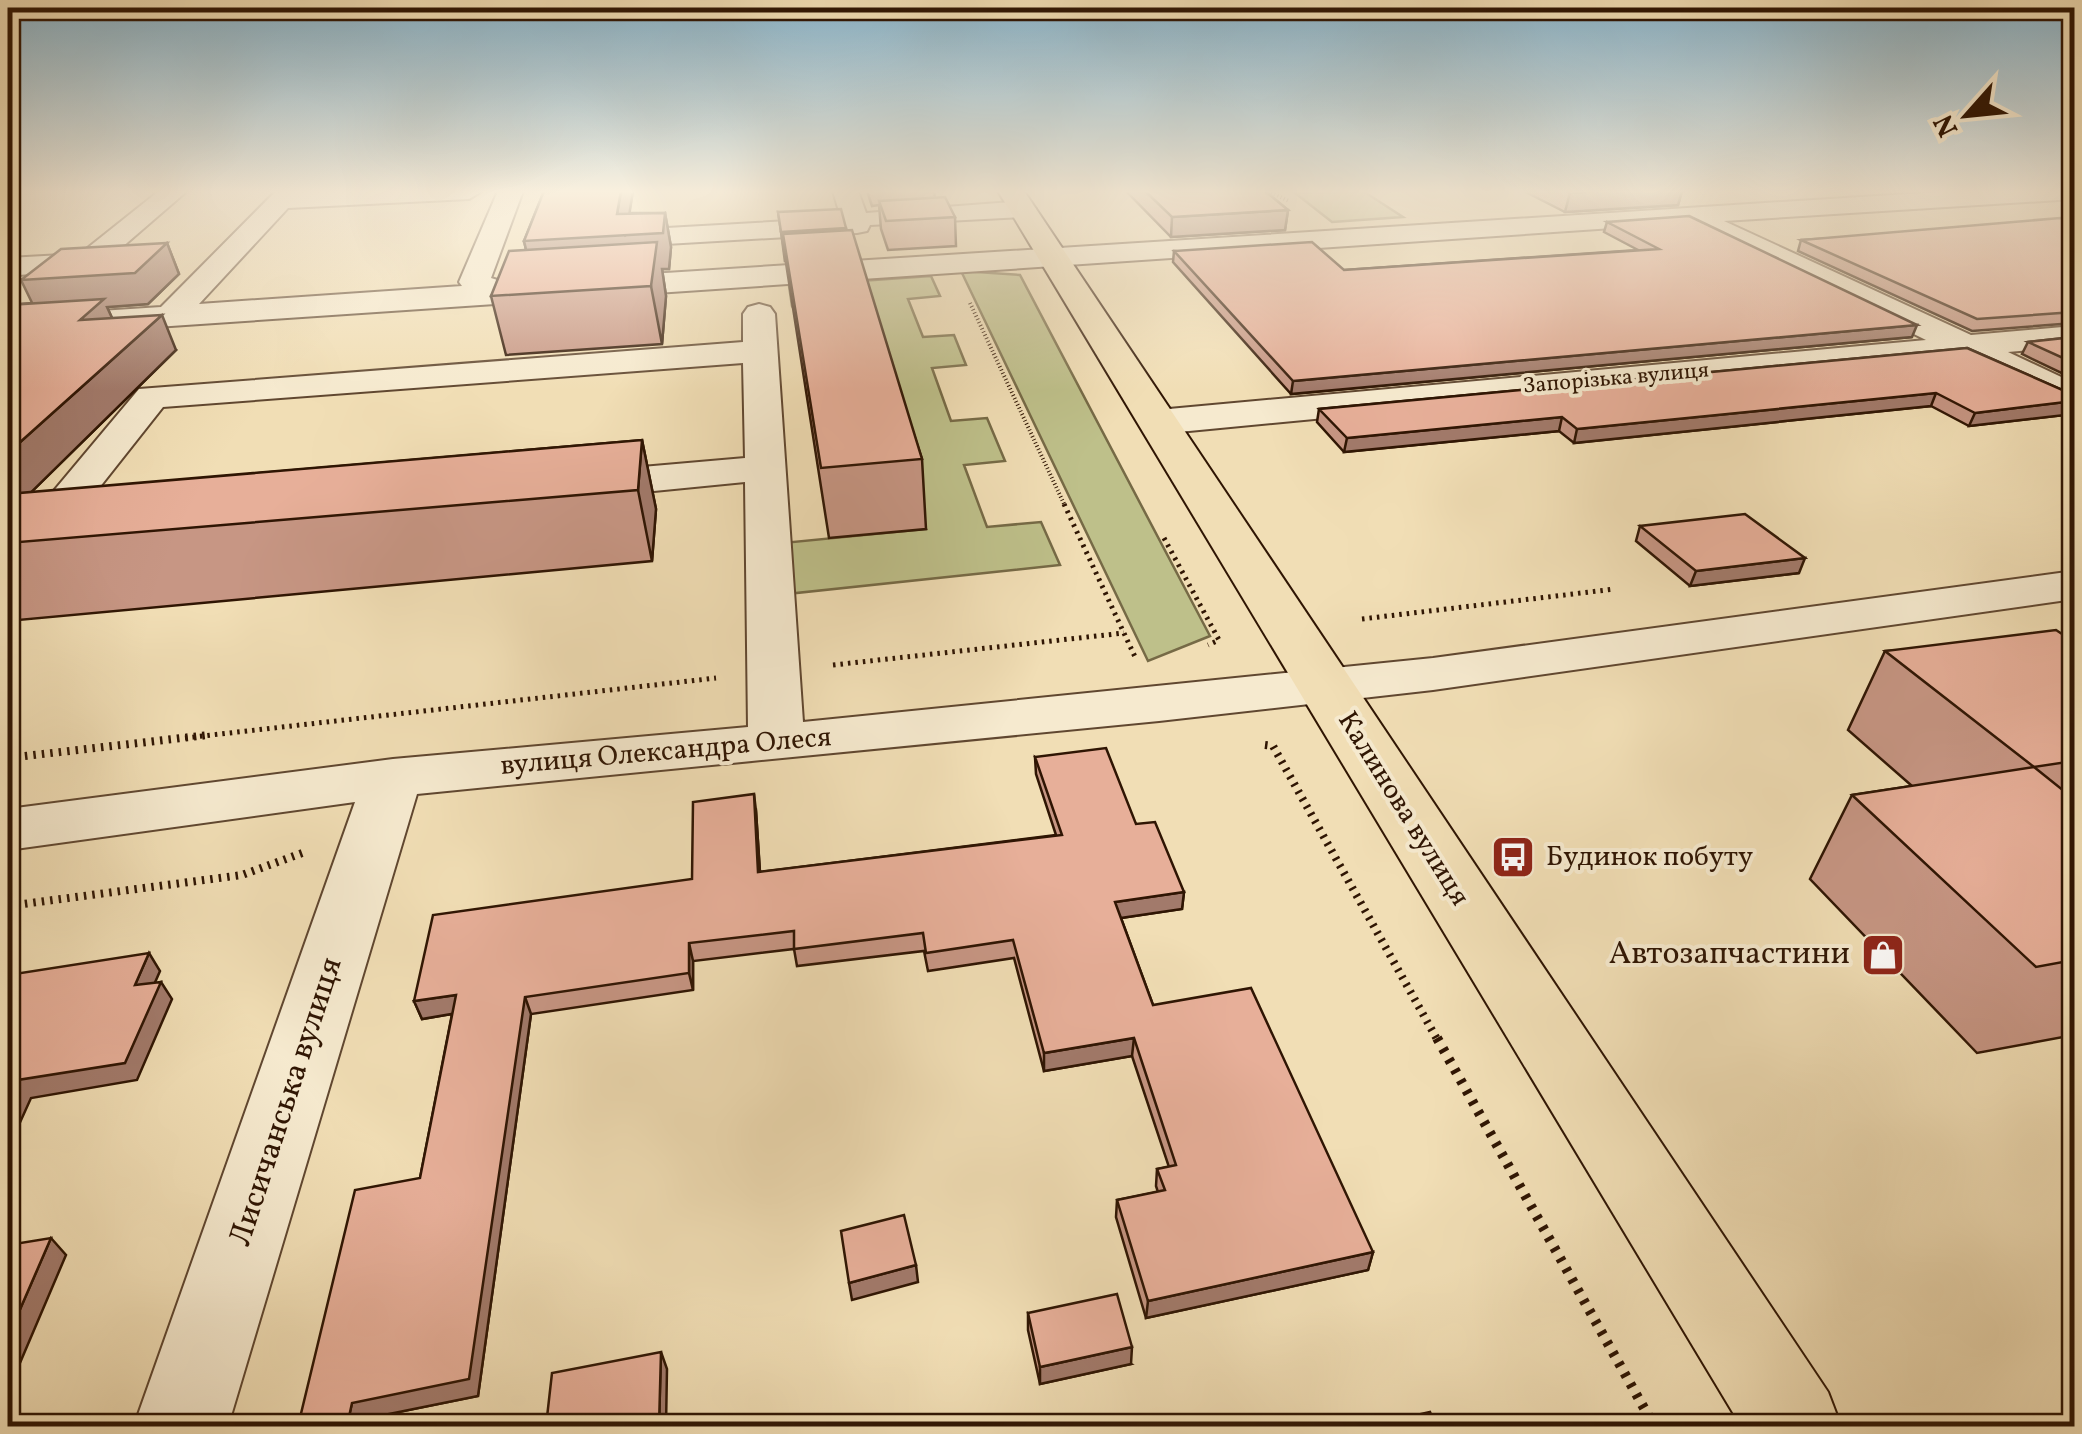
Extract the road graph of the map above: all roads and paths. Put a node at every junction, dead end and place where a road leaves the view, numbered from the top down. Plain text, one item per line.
1 (93, 258) edge
2 (226, 258) edge
3 (484, 258) edge
4 (649, 258) edge
5 (842, 258) edge
6 (1054, 258) edge
7 (1779, 258) edge
8 (8, 267) edge
9 (757, 276) junction
10 (648, 283) junction
11 (505, 293) junction
12 (170, 316) junction
13 (8, 327) edge
14 (2074, 336) edge
15 (1964, 347) junction
16 (760, 350) junction
17 (2074, 398) edge
18 (1158, 422) junction
19 (764, 468) junction
20 (529, 490) edge
21 (97, 530) edge
22 (1162, 535) dead end
23 (23, 537) edge
24 (1616, 589) dead end
25 (2068, 591) edge
26 (1362, 618) dead end
27 (1124, 632) dead end
28 (1204, 646) dead end
29 (770, 672) junction
30 (1325, 686) junction
31 (776, 742) junction
32 (1256, 744) dead end
33 (8, 758) edge
34 (393, 778) junction
35 (8, 829) edge
36 (181, 1426) edge
37 (1654, 1426) edge
38 (1794, 1426) edge

1 - 8 street
2 - 12 street
3 - 11 street
4 - 10 street
5 - 9 street
6 - 18 main road, Калинова вулиця
7 - 15 street
9 - 10 street
9 - 16 street
10 - 11 street
11 - 12 street
12 - 13 street
14 - 15 street, Запорізька вулиця
15 - 17 street
15 - 18 street, Запорізька вулиця
16 - 19 street
16 - 23 street
18 - 30 main road, Калинова вулиця
19 - 20 street
19 - 29 street
21 - 23 street
22 - 28 path
24 - 26 path
25 - 30 street, вулиця Олександра Олеся
27 - 29 path
29 - 31 street
29 - 33 path
30 - 31 street, вулиця Олександра Олеся
30 - 38 main road, Калинова вулиця
31 - 34 street, вулиця Олександра Олеся
32 - 37 path
34 - 35 street, вулиця Олександра Олеся
34 - 36 street, Лисичанська вулиця

